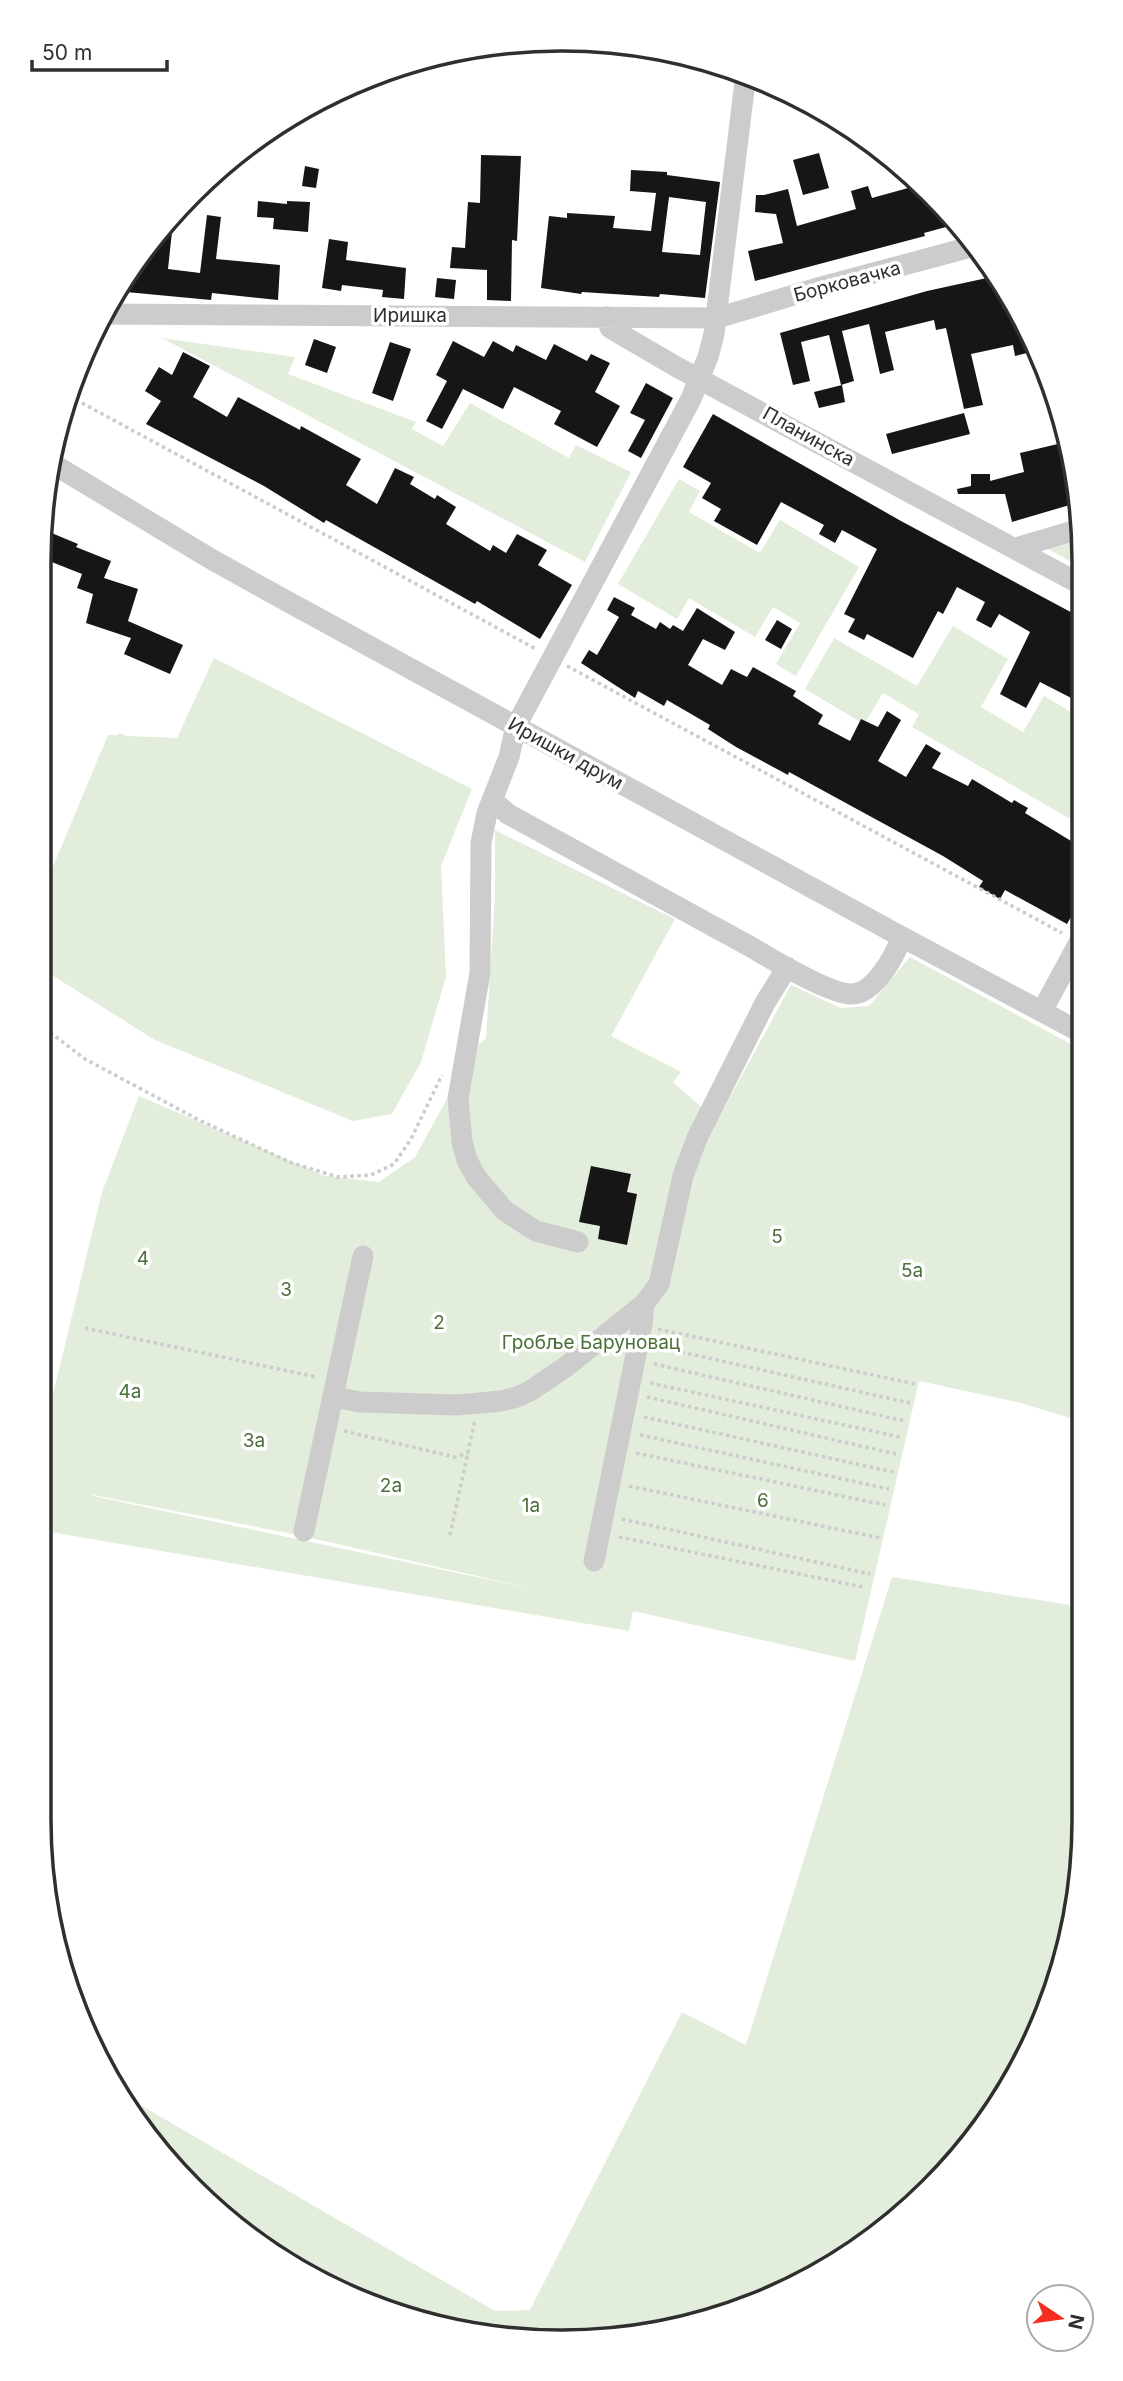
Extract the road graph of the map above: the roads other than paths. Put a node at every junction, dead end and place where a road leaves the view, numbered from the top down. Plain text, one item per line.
1 (745, 85) edge
2 (965, 249) edge
3 (115, 314) edge
4 (607, 317) junction
5 (717, 318) junction
6 (700, 378) junction
7 (60, 468) edge
8 (1071, 531) edge
9 (1018, 550) junction
10 (1072, 580) edge
11 (516, 726) junction
12 (492, 800) junction
13 (902, 937) junction
14 (1072, 956) edge
15 (787, 967) junction
16 (1042, 1011) junction
17 (1072, 1028) edge
18 (578, 1242) dead end
19 (363, 1256) dead end
20 (644, 1304) junction
21 (335, 1389) junction
22 (304, 1531) dead end
23 (594, 1561) dead end

1 - 5 street
2 - 5 street, Борковачка
3 - 4 street, Иришка
4 - 5 street, Иришка
4 - 6 street, Планинска
5 - 6 street
6 - 9 street, Планинска
6 - 11 street
7 - 11 street, Иришки друм
8 - 9 street
9 - 10 street, Планинска
11 - 12 street
11 - 13 street, Иришки друм
12 - 15 street
12 - 18 street
13 - 15 street
13 - 16 street, Иришки друм
14 - 16 street
15 - 20 street
16 - 17 street, Иришки друм
19 - 21 street
20 - 21 street
20 - 23 street
21 - 22 street

